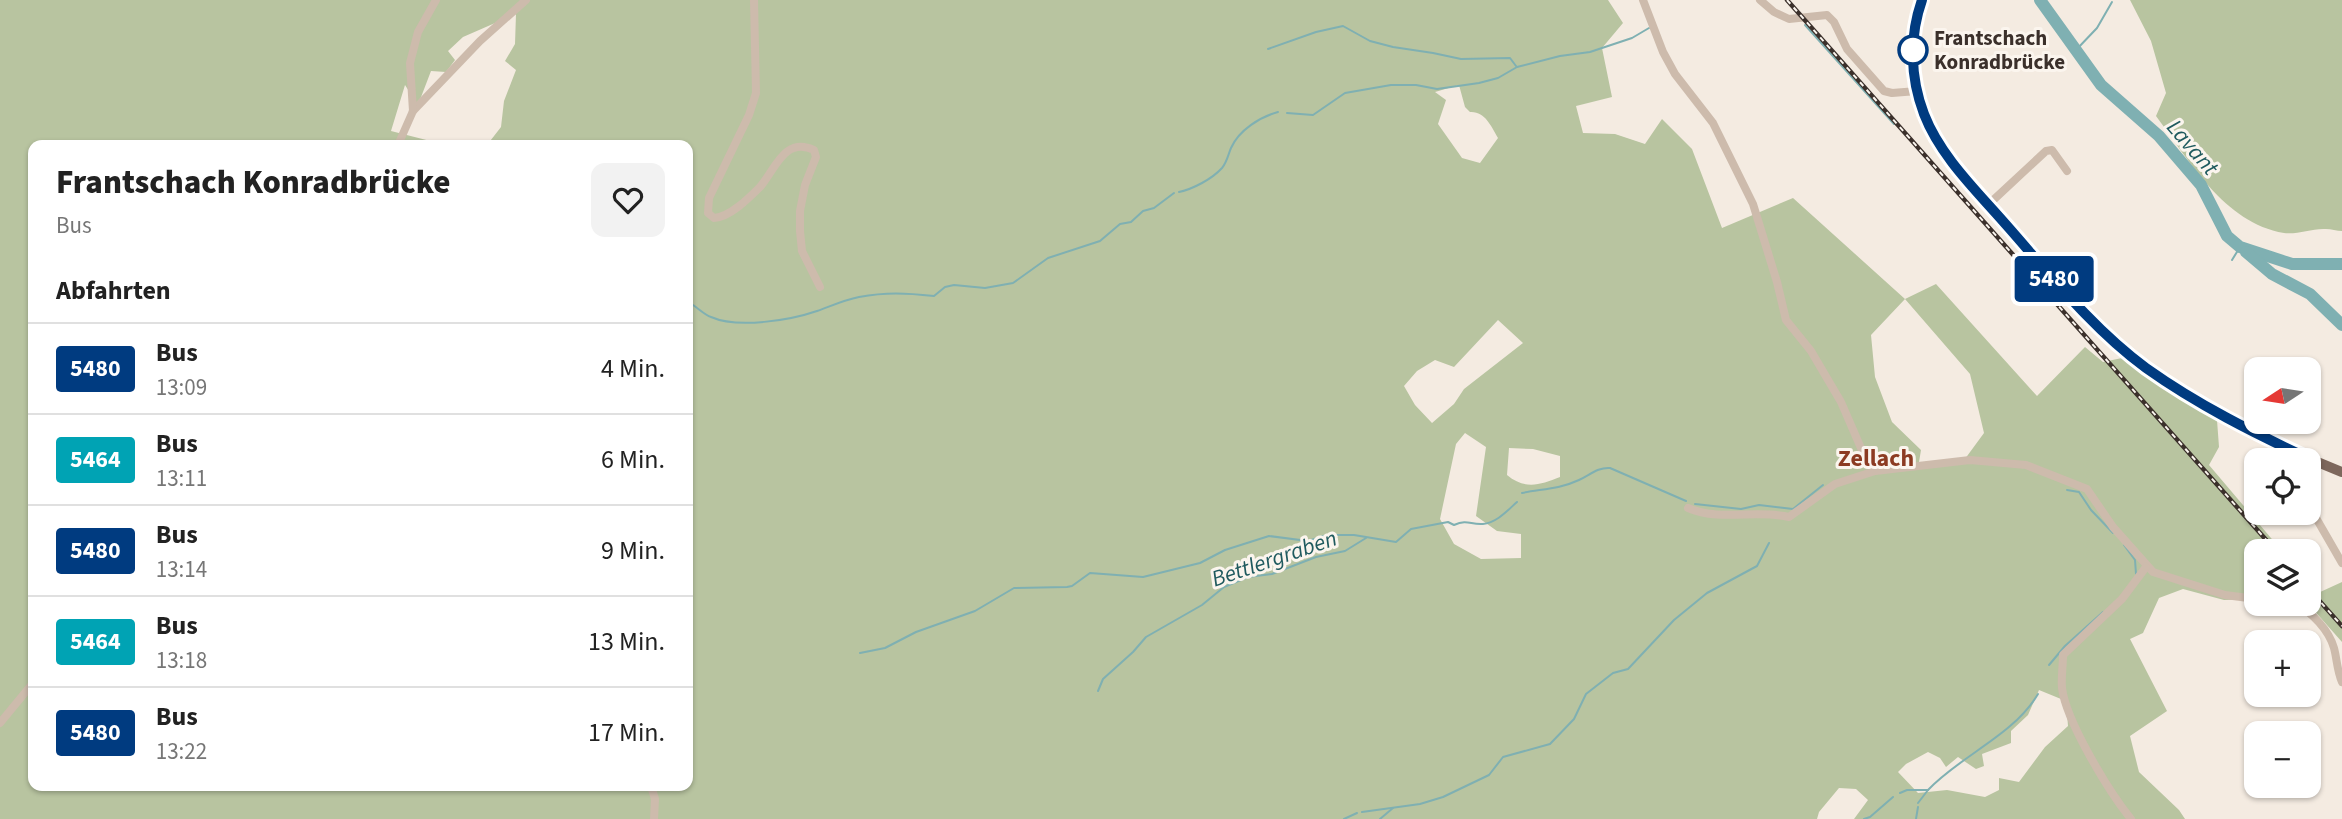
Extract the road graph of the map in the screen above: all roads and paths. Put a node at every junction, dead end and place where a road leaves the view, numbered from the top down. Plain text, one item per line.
1 (436, 0) edge
2 (526, 0) edge
3 (754, 0) edge
4 (1643, 0) edge
5 (1760, 0) edge
6 (1922, 0) edge
7 (1917, 91) junction
8 (413, 111) junction
9 (400, 140) edge
10 (2067, 171) dead end
11 (1989, 204) junction
12 (820, 287) dead end
13 (2279, 448) edge
14 (2321, 467) edge
15 (1875, 471) junction
16 (2342, 472) edge
17 (1688, 508) dead end
18 (2320, 525) edge
19 (2342, 563) edge
20 (2146, 567) junction
21 (2244, 597) edge
22 (2312, 616) edge
23 (2342, 682) edge
24 (28, 689) edge
25 (0, 723) edge
26 (653, 791) edge
27 (654, 819) edge
28 (2131, 819) edge

1 - 8 street
2 - 8 street
3 - 12 street
4 - 15 street
5 - 7 street
6 - 7 main road
7 - 11 main road
8 - 9 street
10 - 11 street
11 - 13 main road
14 - 16 main road
15 - 17 street
15 - 20 street
18 - 19 street
20 - 21 street
20 - 28 street
22 - 23 street
24 - 25 street
26 - 27 street

